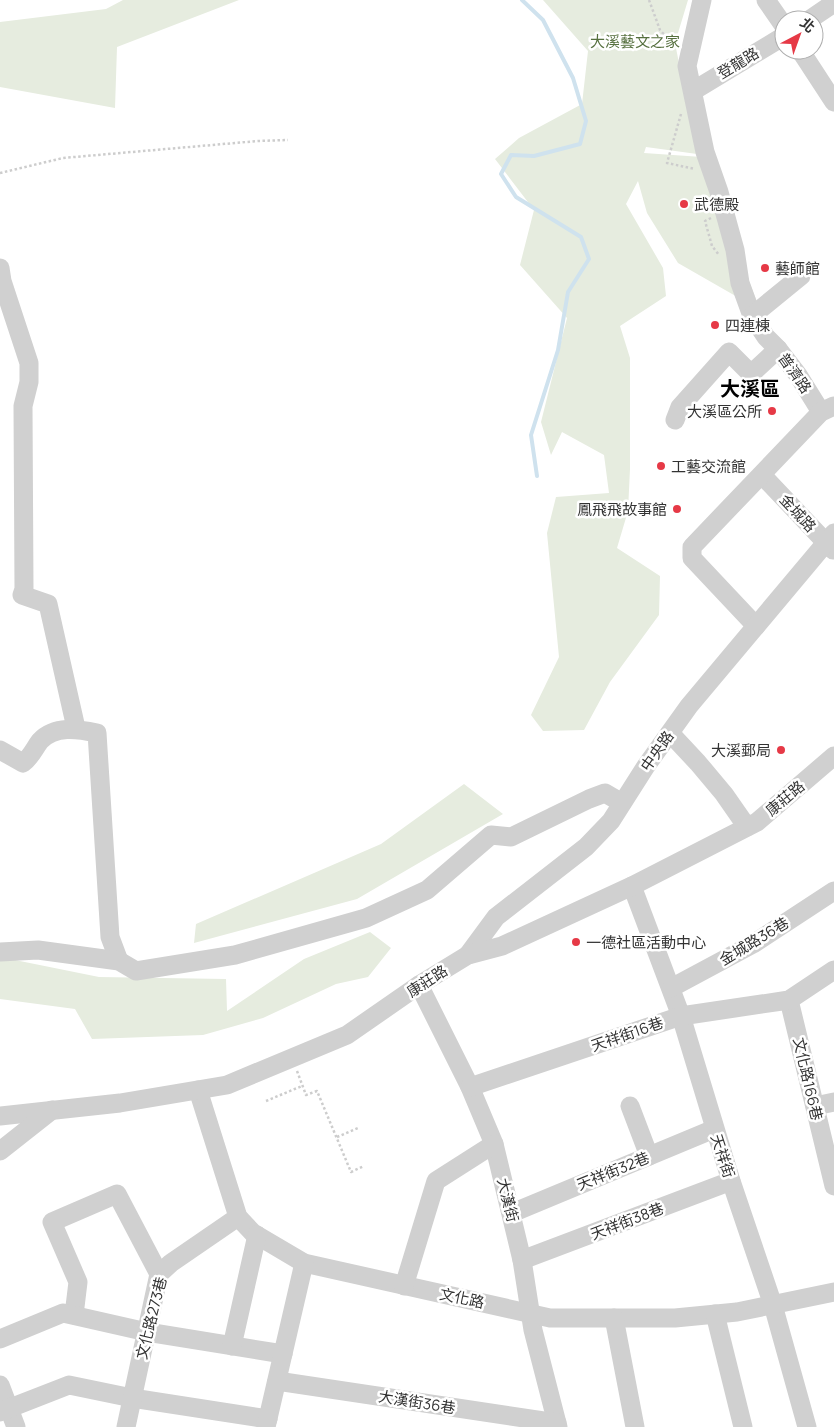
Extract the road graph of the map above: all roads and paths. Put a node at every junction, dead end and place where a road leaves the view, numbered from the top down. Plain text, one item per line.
1 (702, 0) edge
2 (766, 0) edge
3 (834, 3) edge
4 (823, 10) edge
5 (774, 12) edge
6 (774, 42) edge
7 (807, 60) edge
8 (693, 91) junction
9 (834, 102) edge
10 (288, 140) dead end
11 (0, 173) edge
12 (0, 268) edge
13 (801, 276) dead end
14 (752, 316) junction
15 (778, 349) junction
16 (827, 409) edge
17 (675, 420) dead end
18 (762, 475) junction
19 (831, 542) edge
20 (756, 626) junction
21 (76, 728) junction
22 (670, 733) junction
23 (0, 750) edge
24 (834, 756) edge
25 (622, 803) junction
26 (747, 827) junction
27 (632, 886) junction
28 (834, 891) edge
29 (0, 952) edge
30 (468, 955) junction
31 (119, 961) junction
32 (834, 970) edge
33 (419, 985) junction
34 (671, 988) junction
35 (789, 1000) junction
36 (681, 1016) junction
37 (292, 1058) junction
38 (302, 1086) junction
39 (470, 1087) junction
40 (198, 1090) junction
41 (266, 1101) dead end
42 (834, 1102) edge
43 (630, 1106) dead end
44 (815, 1106) junction
45 (53, 1109) junction
46 (0, 1116) edge
47 (358, 1128) dead end
48 (714, 1129) junction
49 (337, 1137) junction
50 (494, 1144) junction
51 (0, 1151) edge
52 (649, 1156) junction
53 (364, 1166) dead end
54 (731, 1181) junction
55 (834, 1186) edge
56 (512, 1213) junction
57 (238, 1217) junction
58 (257, 1235) junction
59 (522, 1260) junction
60 (304, 1263) junction
61 (159, 1274) junction
62 (404, 1286) junction
63 (834, 1292) edge
64 (773, 1305) junction
65 (529, 1313) junction
66 (715, 1314) junction
67 (74, 1316) junction
68 (614, 1318) junction
69 (147, 1332) junction
70 (0, 1339) edge
71 (232, 1346) junction
72 (283, 1354) junction
73 (277, 1381) junction
74 (0, 1385) edge
75 (132, 1398) junction
76 (4, 1410) edge
77 (267, 1423) edge
78 (557, 1425) edge
79 (16, 1427) edge
80 (126, 1427) edge
81 (635, 1427) edge
82 (743, 1427) edge
83 (807, 1427) edge

1 - 8 street, 普濟路
2 - 5 street
3 - 4 street
6 - 8 street, 登龍路
7 - 9 street
8 - 14 street, 普濟路
10 - 11 path
12 - 21 street
13 - 14 street
14 - 15 street, 普濟路
15 - 16 street, 普濟路
15 - 17 street
16 - 18 street, 普濟路
18 - 19 street, 金城路
18 - 20 street, 普濟路
19 - 20 street, 中央路
20 - 22 street, 中央路
21 - 23 street
21 - 31 street
22 - 25 street, 中央路
22 - 26 street
24 - 26 street, 康莊路
25 - 30 street, 中央路
25 - 31 street
26 - 27 street, 康莊路
27 - 30 street, 康莊路
27 - 34 street, 天祥街
28 - 34 street, 金城路36巷
29 - 31 street
30 - 33 street, 康莊路
32 - 35 street
33 - 37 street, 康莊路
33 - 39 street, 大漢街
34 - 36 street, 天祥街
35 - 36 street, 天祥街16巷
35 - 44 street, 文化路166巷
36 - 39 street, 天祥街16巷
36 - 48 street, 天祥街
37 - 38 path
37 - 40 street, 康莊路
38 - 41 path
38 - 49 path
39 - 50 street, 大漢街
40 - 45 street, 康莊路
40 - 57 street, 文化路
42 - 44 street
43 - 52 street
44 - 55 street, 文化路166巷
45 - 46 street, 康莊路
45 - 51 street
47 - 49 path
48 - 52 street, 天祥街32巷
48 - 54 street, 天祥街
49 - 53 path
50 - 56 street, 大漢街
50 - 62 street
52 - 56 street, 天祥街32巷
54 - 59 street, 天祥街38巷
54 - 64 street, 天祥街
56 - 59 street, 大漢街
57 - 58 street, 文化路
57 - 61 street, 文化路273巷
58 - 60 street, 文化路
58 - 71 street
59 - 65 street, 大漢街
60 - 62 street, 文化路
60 - 72 street
61 - 67 street
61 - 69 street, 文化路273巷
62 - 65 street, 文化路
63 - 64 street, 文化路
64 - 66 street, 文化路
64 - 83 street, 天祥街
65 - 68 street, 文化路
65 - 78 street, 大漢街
66 - 68 street, 文化路
66 - 82 street
67 - 69 street
67 - 70 street
68 - 81 street
69 - 71 street
69 - 75 street, 文化路273巷
71 - 72 street
72 - 73 street
73 - 77 street
73 - 78 street, 大漢街36巷
74 - 76 street
75 - 76 street
75 - 77 street
75 - 80 street, 文化路273巷
76 - 79 street

